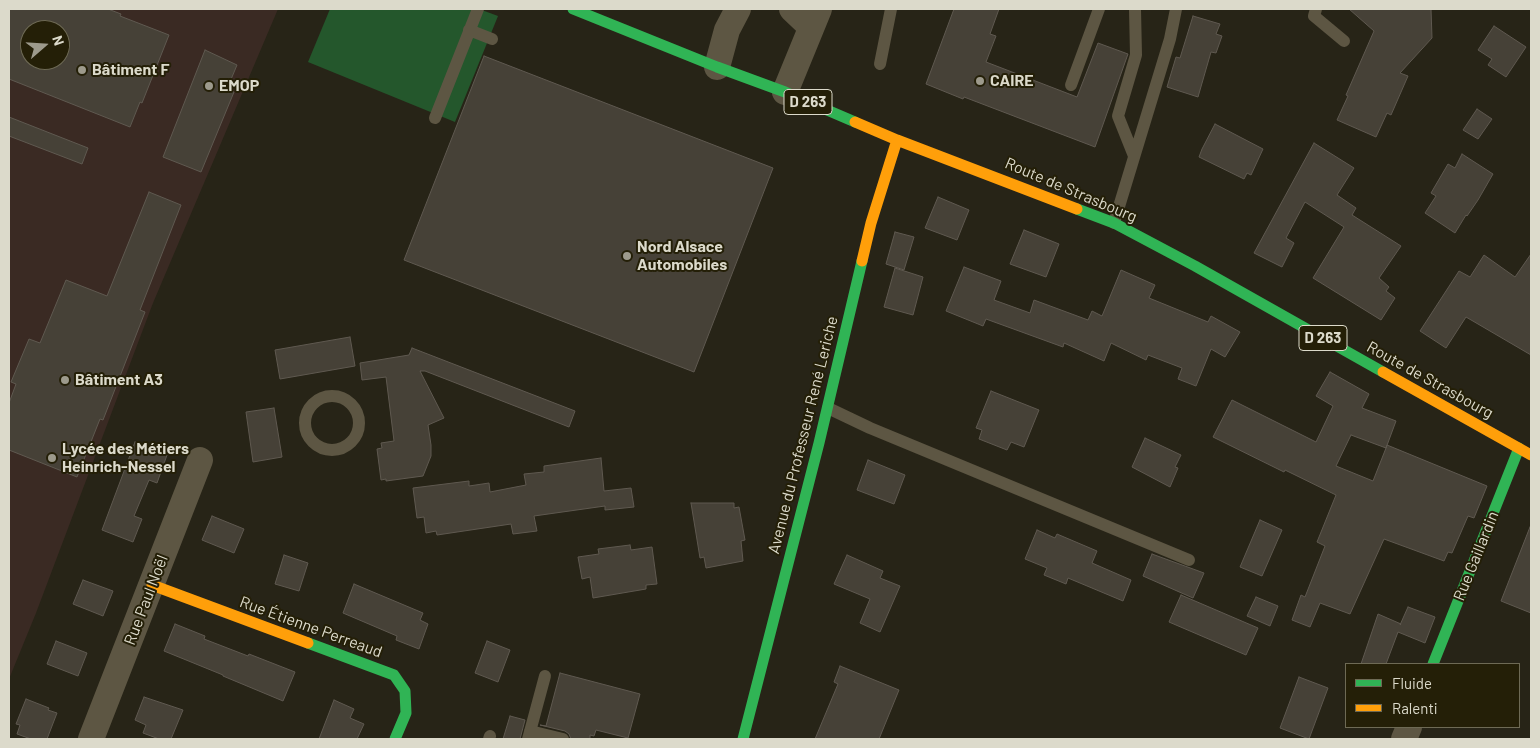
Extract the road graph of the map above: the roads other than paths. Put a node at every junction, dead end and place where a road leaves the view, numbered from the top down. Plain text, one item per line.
1 (478, 9) edge
2 (573, 9) edge
3 (738, 9) edge
4 (792, 9) edge
5 (891, 9) edge
6 (1099, 9) edge
7 (1133, 9) edge
8 (1176, 9) edge
9 (1316, 9) edge
10 (815, 18) edge
11 (469, 30) junction
12 (492, 39) dead end
13 (1344, 40) dead end
14 (880, 64) dead end
15 (717, 67) junction
16 (1071, 85) dead end
17 (785, 92) junction
18 (435, 118) dead end
19 (897, 140) junction
20 (1134, 156) junction
21 (1114, 223) junction
22 (828, 408) junction
23 (357, 434) joint
24 (1519, 448) junction
25 (1531, 455) edge
26 (200, 460) dead end
27 (1189, 560) dead end
28 (152, 585) junction
29 (1433, 663) edge
30 (545, 676) dead end
31 (529, 735) edge
32 (91, 739) edge
33 (395, 739) edge
34 (563, 739) edge
35 (743, 739) edge

1 - 11 lane
2 - 15 street, Route de Strasbourg / D 263
3 - 15 street
4 - 10 street
5 - 14 lane
6 - 16 lane
7 - 20 lane
8 - 20 lane
9 - 13 lane
10 - 17 street
11 - 12 lane
11 - 18 lane
15 - 17 street, Route de Strasbourg / D 263
17 - 19 street, Route de Strasbourg / D 263
19 - 21 street, Route de Strasbourg / D 263
19 - 22 street, Avenue du Professeur René Leriche
20 - 21 lane
21 - 24 street, Route de Strasbourg / D 263
22 - 27 lane
22 - 35 street, Avenue du Professeur René Leriche
23 - 23 lane
24 - 25 street, Route de Strasbourg / D 263
24 - 29 street, Rue Gaillardin
26 - 28 street, Rue Paul Noël
28 - 32 street, Rue Paul Noël
28 - 33 street, Rue Étienne Perreaud
30 - 31 lane
31 - 34 lane

